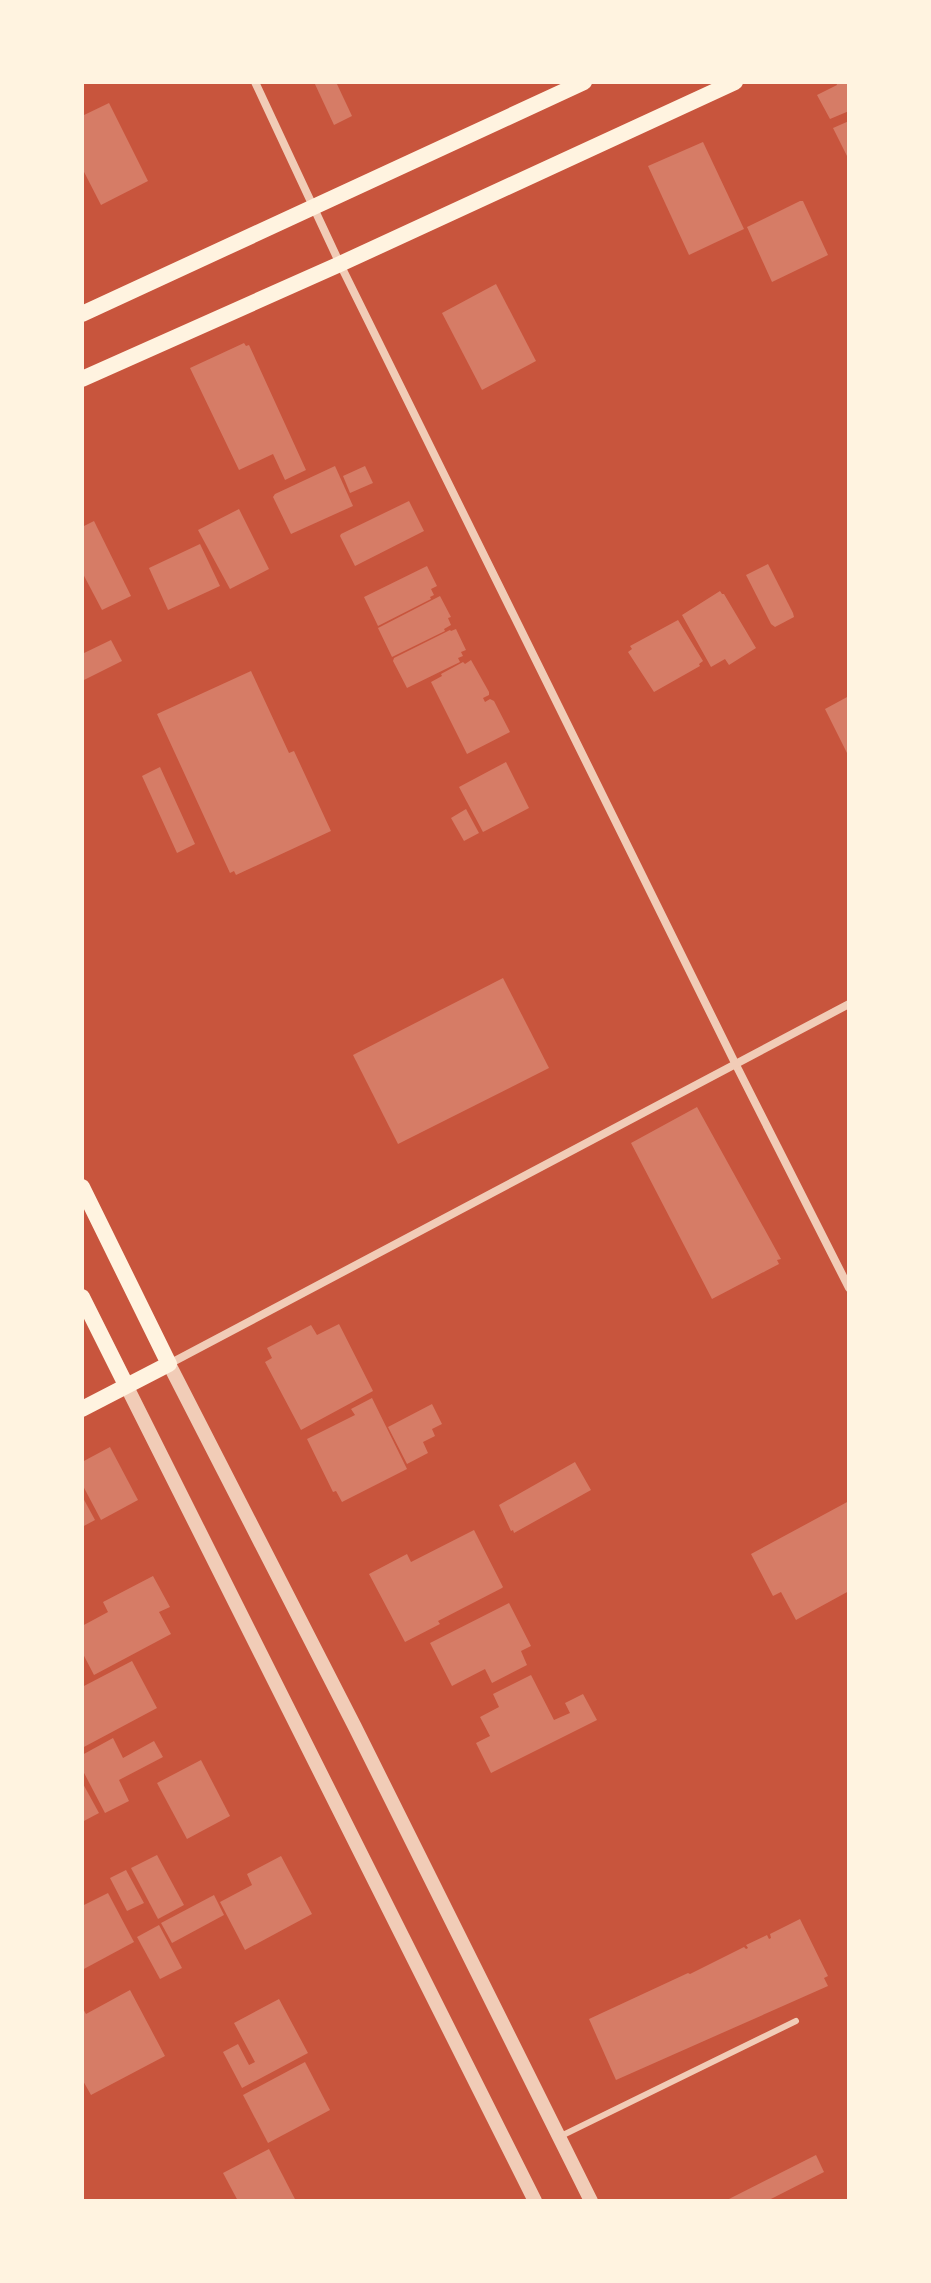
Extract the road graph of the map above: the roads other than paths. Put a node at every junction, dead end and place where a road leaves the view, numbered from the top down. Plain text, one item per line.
1 (255, 82) edge
2 (584, 82) edge
3 (735, 82) edge
4 (312, 207) junction
5 (340, 264) junction
6 (82, 314) edge
7 (82, 379) edge
8 (849, 1004) edge
9 (735, 1063) junction
10 (82, 1187) edge
11 (849, 1288) edge
12 (82, 1297) edge
13 (169, 1364) junction
14 (126, 1385) junction
15 (82, 1409) edge
16 (796, 2021) dead end
17 (559, 2137) junction
18 (535, 2201) edge
19 (591, 2201) edge

1 - 4 street
2 - 4 main road
3 - 5 main road
4 - 5 street
4 - 6 main road
5 - 7 main road
5 - 9 street
8 - 9 street
9 - 11 street
9 - 13 street
10 - 13 main road
12 - 14 main road
13 - 14 main road
13 - 17 street
14 - 15 main road
14 - 18 street
16 - 17 lane
17 - 19 street

